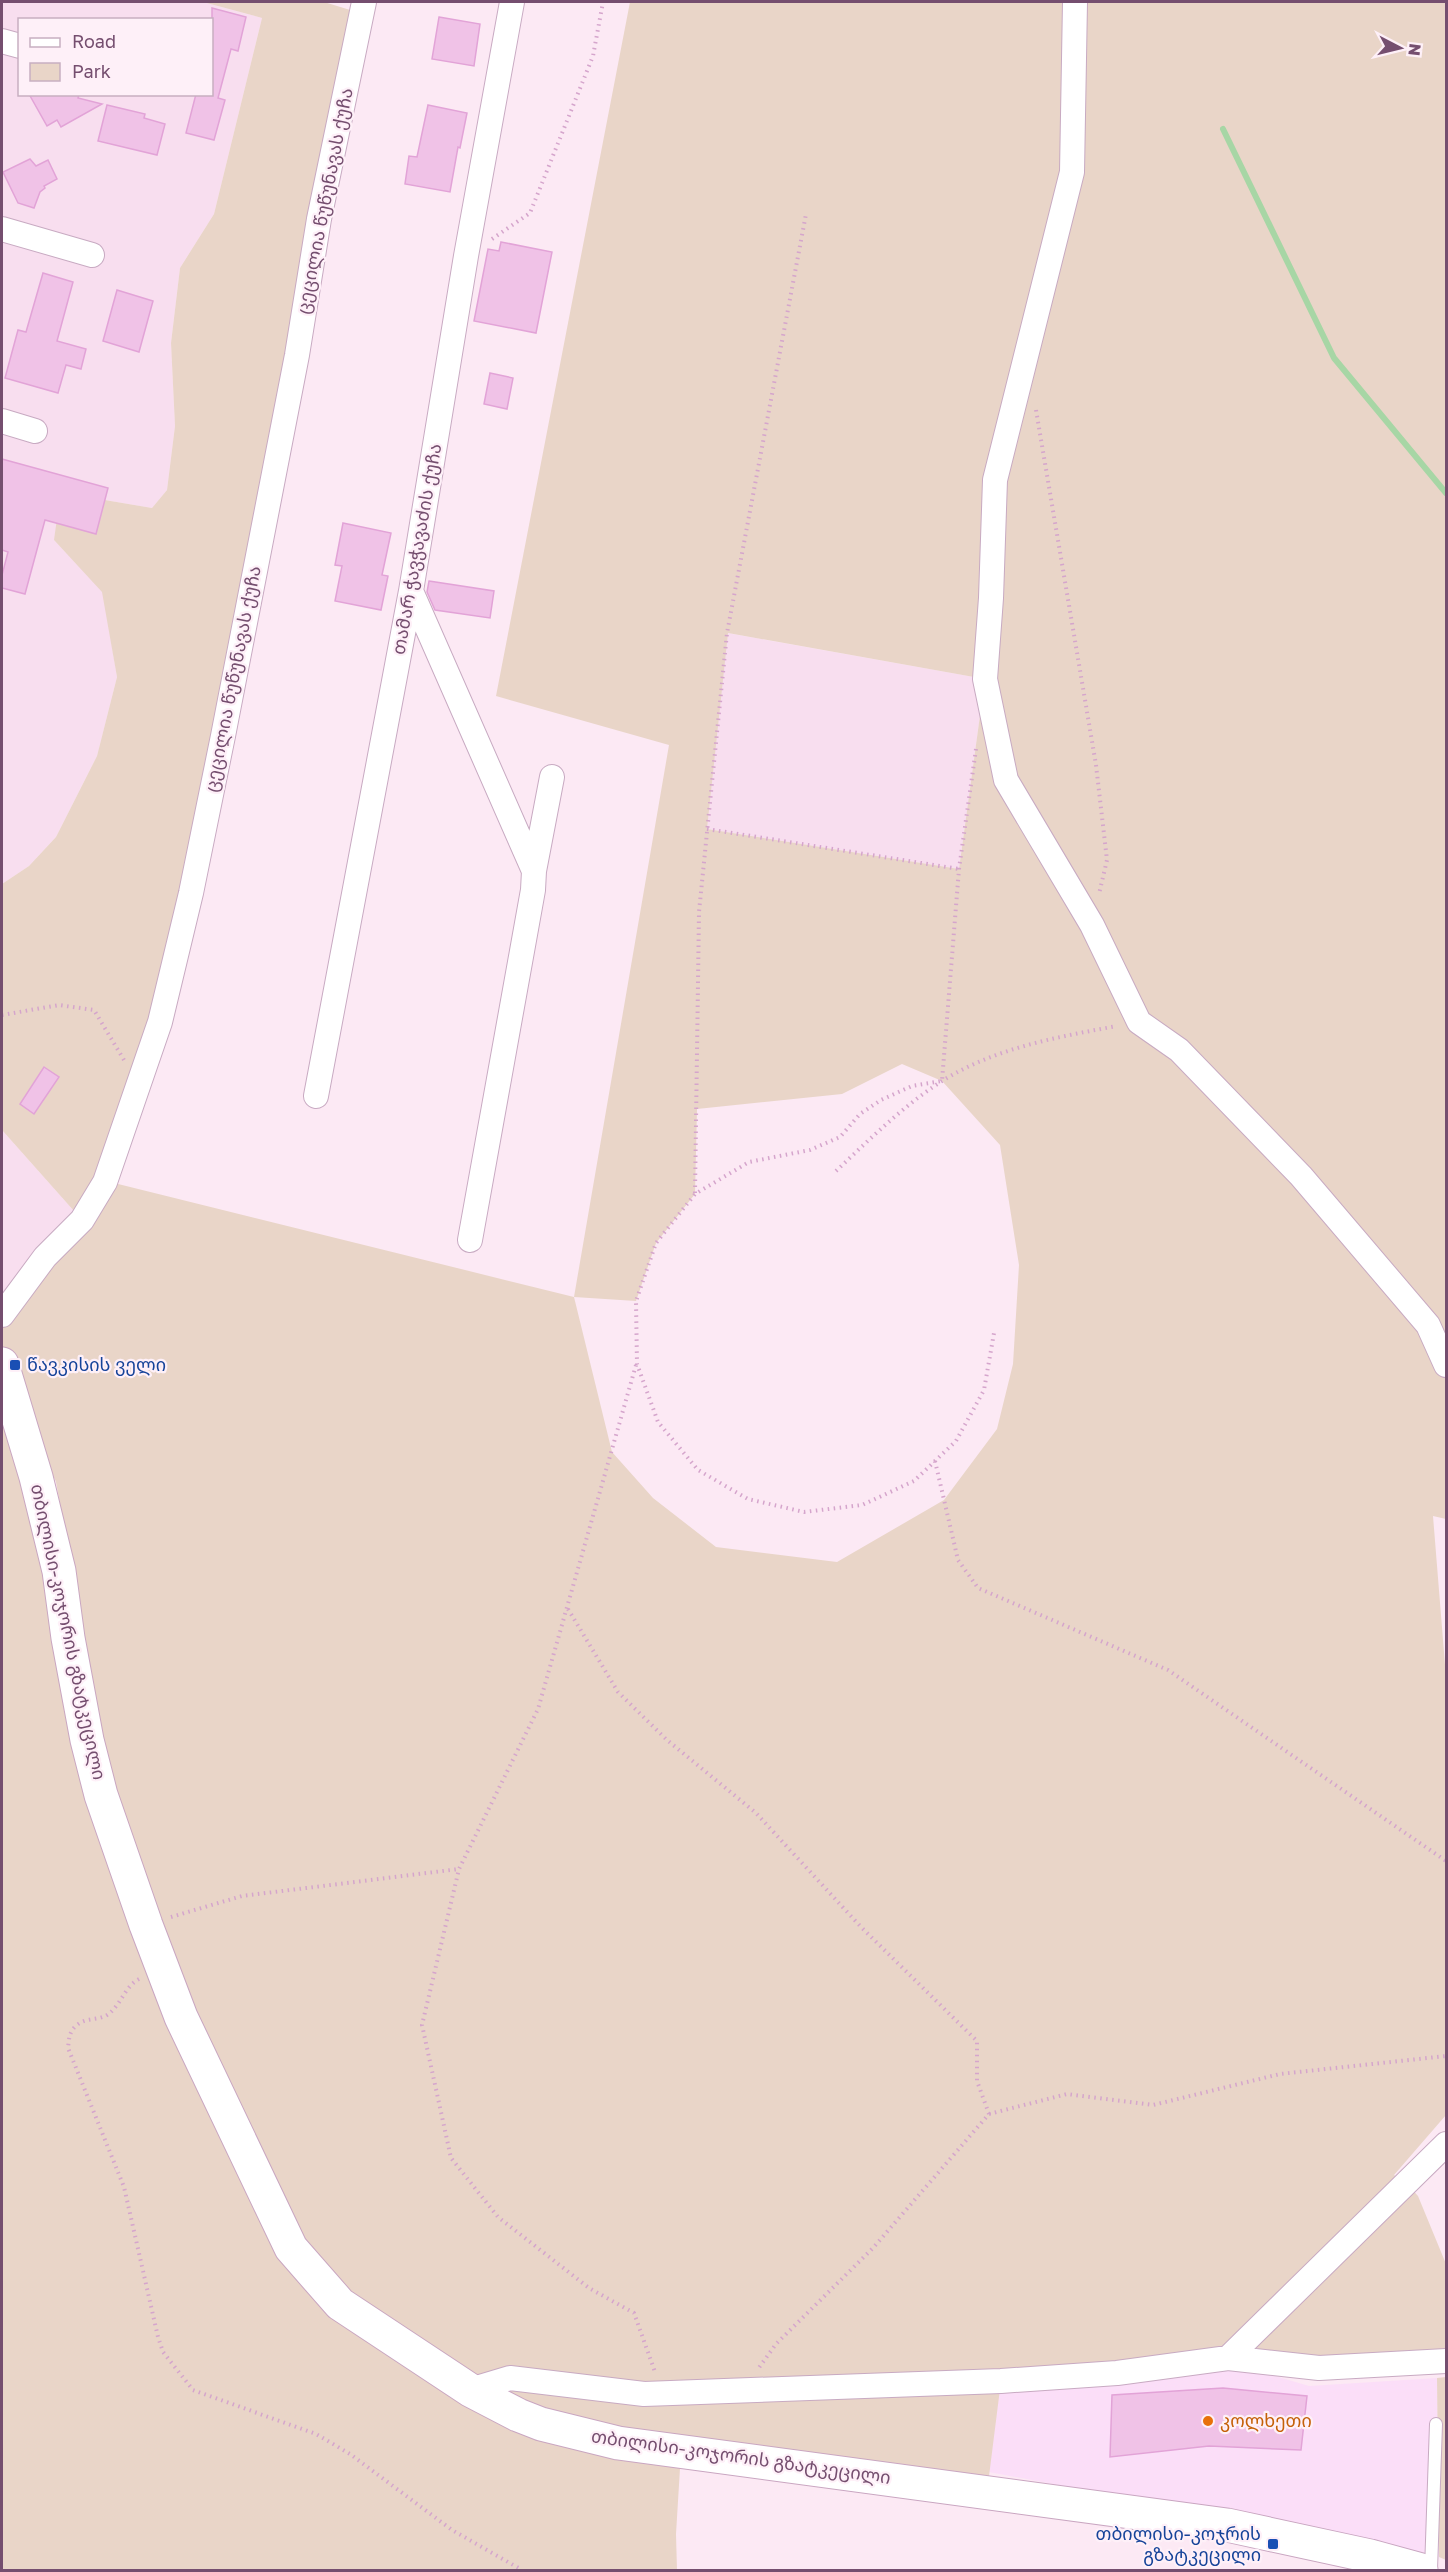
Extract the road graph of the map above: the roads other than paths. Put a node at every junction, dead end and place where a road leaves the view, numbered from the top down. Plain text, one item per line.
1 (364, 2) edge
2 (512, 2) edge
3 (1075, 2) edge
4 (2, 41) edge
5 (18, 45) edge
6 (2, 229) edge
7 (92, 255) dead end
8 (2, 421) edge
9 (35, 431) dead end
10 (411, 591) junction
11 (552, 777) dead end
12 (534, 871) junction
13 (315, 1096) dead end
14 (470, 1240) dead end
15 (2, 1315) edge
16 (2, 1364) edge
17 (1446, 1365) edge
18 (1446, 2144) edge
19 (1228, 2358) junction
20 (1446, 2361) edge
21 (470, 2390) junction
22 (1436, 2424) dead end
23 (1421, 2571) edge
24 (1431, 2571) edge

1 - 15 street, ცეცილია წუწუნავას ქუჩა
2 - 10 street, თამარ ჭავჭავაძის ქუჩა
3 - 17 street
4 - 5 street
6 - 7 street
8 - 9 street
10 - 12 street
10 - 13 street, თამარ ჭავჭავაძის ქუჩა
11 - 12 street
12 - 14 street
16 - 21 main road, თბილისი-კოჯორის გზატკეცილი
18 - 19 street
19 - 20 street
19 - 21 street
21 - 23 main road, თბილისი-კოჯორის გზატკეცილი
22 - 24 lane

